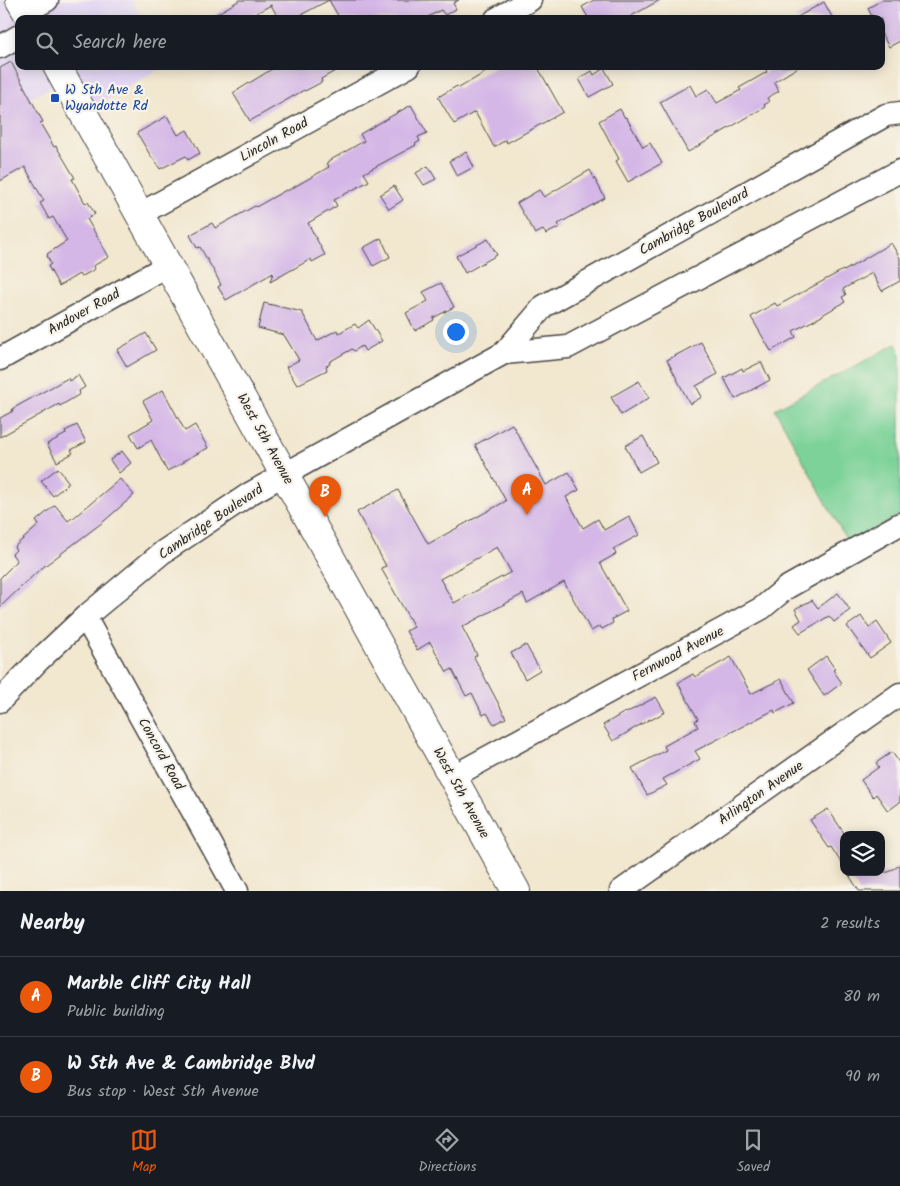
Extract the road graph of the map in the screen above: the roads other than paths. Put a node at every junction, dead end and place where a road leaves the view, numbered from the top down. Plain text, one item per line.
1 (530, 0) edge
2 (503, 15) edge
3 (15, 29) edge
4 (0, 47) edge
5 (59, 70) edge
6 (402, 70) edge
7 (900, 113) edge
8 (900, 171) edge
9 (140, 214) junction
10 (168, 265) junction
11 (504, 354) junction
12 (0, 359) edge
13 (284, 475) junction
14 (900, 524) edge
15 (85, 617) junction
16 (900, 694) edge
17 (0, 701) edge
18 (452, 777) junction
19 (237, 891) edge
20 (516, 891) edge
21 (621, 891) edge

1 - 2 street
3 - 4 street
5 - 9 main road, West 5th Avenue
6 - 9 street, Lincoln Road
7 - 11 street, Cambridge Boulevard
8 - 11 street, Cambridge Boulevard
9 - 10 main road, West 5th Avenue
10 - 12 street, Andover Road
10 - 13 main road, West 5th Avenue
11 - 13 street, Cambridge Boulevard
13 - 15 street, Cambridge Boulevard
13 - 18 main road, West 5th Avenue
14 - 18 street, Fernwood Avenue
15 - 17 street, Cambridge Boulevard
15 - 19 street, Concord Road
16 - 21 street, Arlington Avenue
18 - 20 main road, West 5th Avenue

